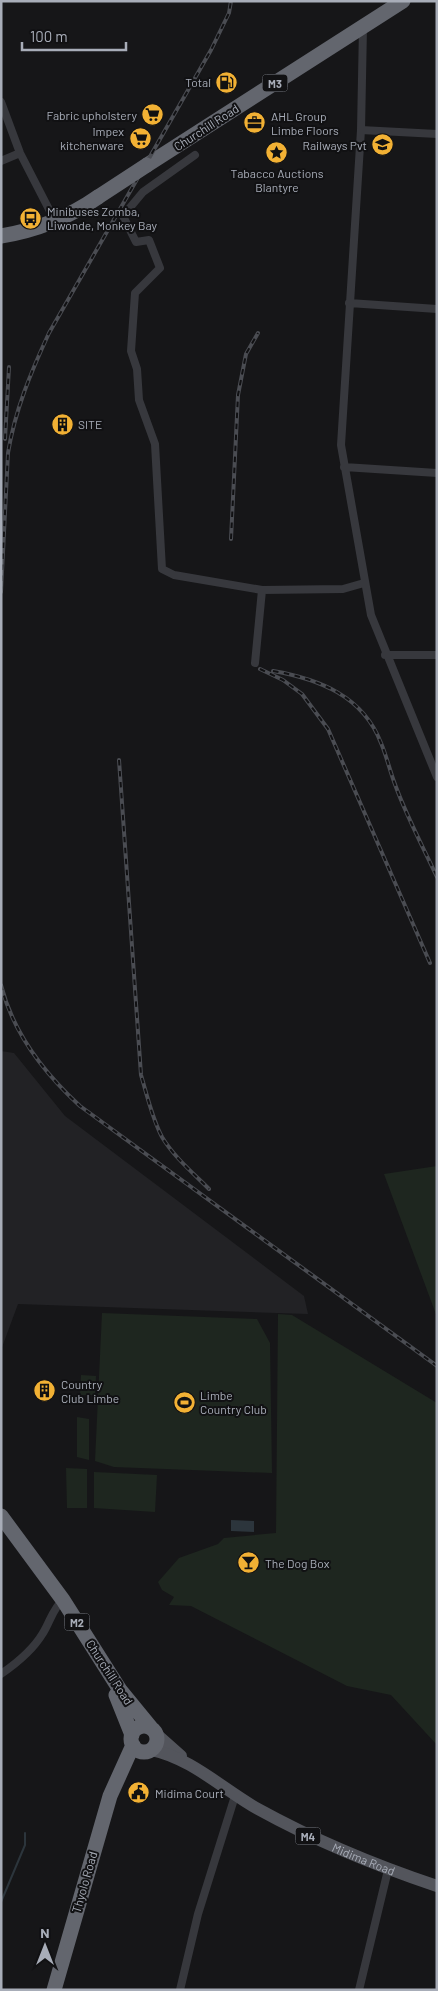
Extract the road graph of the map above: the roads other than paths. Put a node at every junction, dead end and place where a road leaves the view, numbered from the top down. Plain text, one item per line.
1 (403, 1) edge
2 (362, 27) junction
3 (1, 102) edge
4 (361, 130) junction
5 (437, 134) edge
6 (20, 153) junction
7 (195, 155) dead end
8 (1, 162) edge
9 (55, 221) junction
10 (1, 236) edge
11 (349, 303) junction
12 (437, 309) edge
13 (344, 467) junction
14 (437, 473) edge
15 (364, 583) junction
16 (262, 590) junction
17 (385, 655) junction
18 (437, 655) edge
19 (255, 663) dead end
20 (433, 758) edge
21 (437, 777) edge
22 (1, 1516) edge
23 (1, 1531) edge
24 (60, 1603) junction
25 (1, 1674) edge
26 (153, 1731) junction
27 (132, 1740) junction
28 (150, 1750) junction
29 (190, 1766) junction
30 (235, 1796) junction
31 (108, 1804) junction
32 (388, 1870) junction
33 (437, 1886) edge
34 (54, 1990) edge
35 (180, 1990) edge
36 (360, 1990) edge

1 - 2 highway, Churchill Road / M3
2 - 4 street
2 - 9 highway, Churchill Road / M3, bridge
3 - 6 street
4 - 5 street
4 - 11 street
6 - 8 street
6 - 9 street
7 - 16 street
9 - 10 highway, Churchill Road / M3
11 - 12 street
11 - 13 street
13 - 14 street
13 - 15 street
15 - 16 street
15 - 17 street
16 - 19 street
17 - 18 street
17 - 20 street
20 - 21 street
22 - 24 highway, Churchill Road / M2
23 - 24 highway, Churchill Road / M2
24 - 25 street
24 - 26 highway, Churchill Road / M2
24 - 27 highway, Churchill Road / M2
26 - 27 highway
26 - 28 highway
26 - 29 main road, Midima Road / M4
27 - 28 highway
27 - 31 highway, Thyolo Road
28 - 29 main road, Midima Road / M4
28 - 31 highway, Thyolo Road
29 - 30 main road, Midima Road / M4
30 - 32 main road, Midima Road / M4
30 - 35 street
31 - 34 highway, Thyolo Road
32 - 33 main road, Midima Road / M4
32 - 36 street

